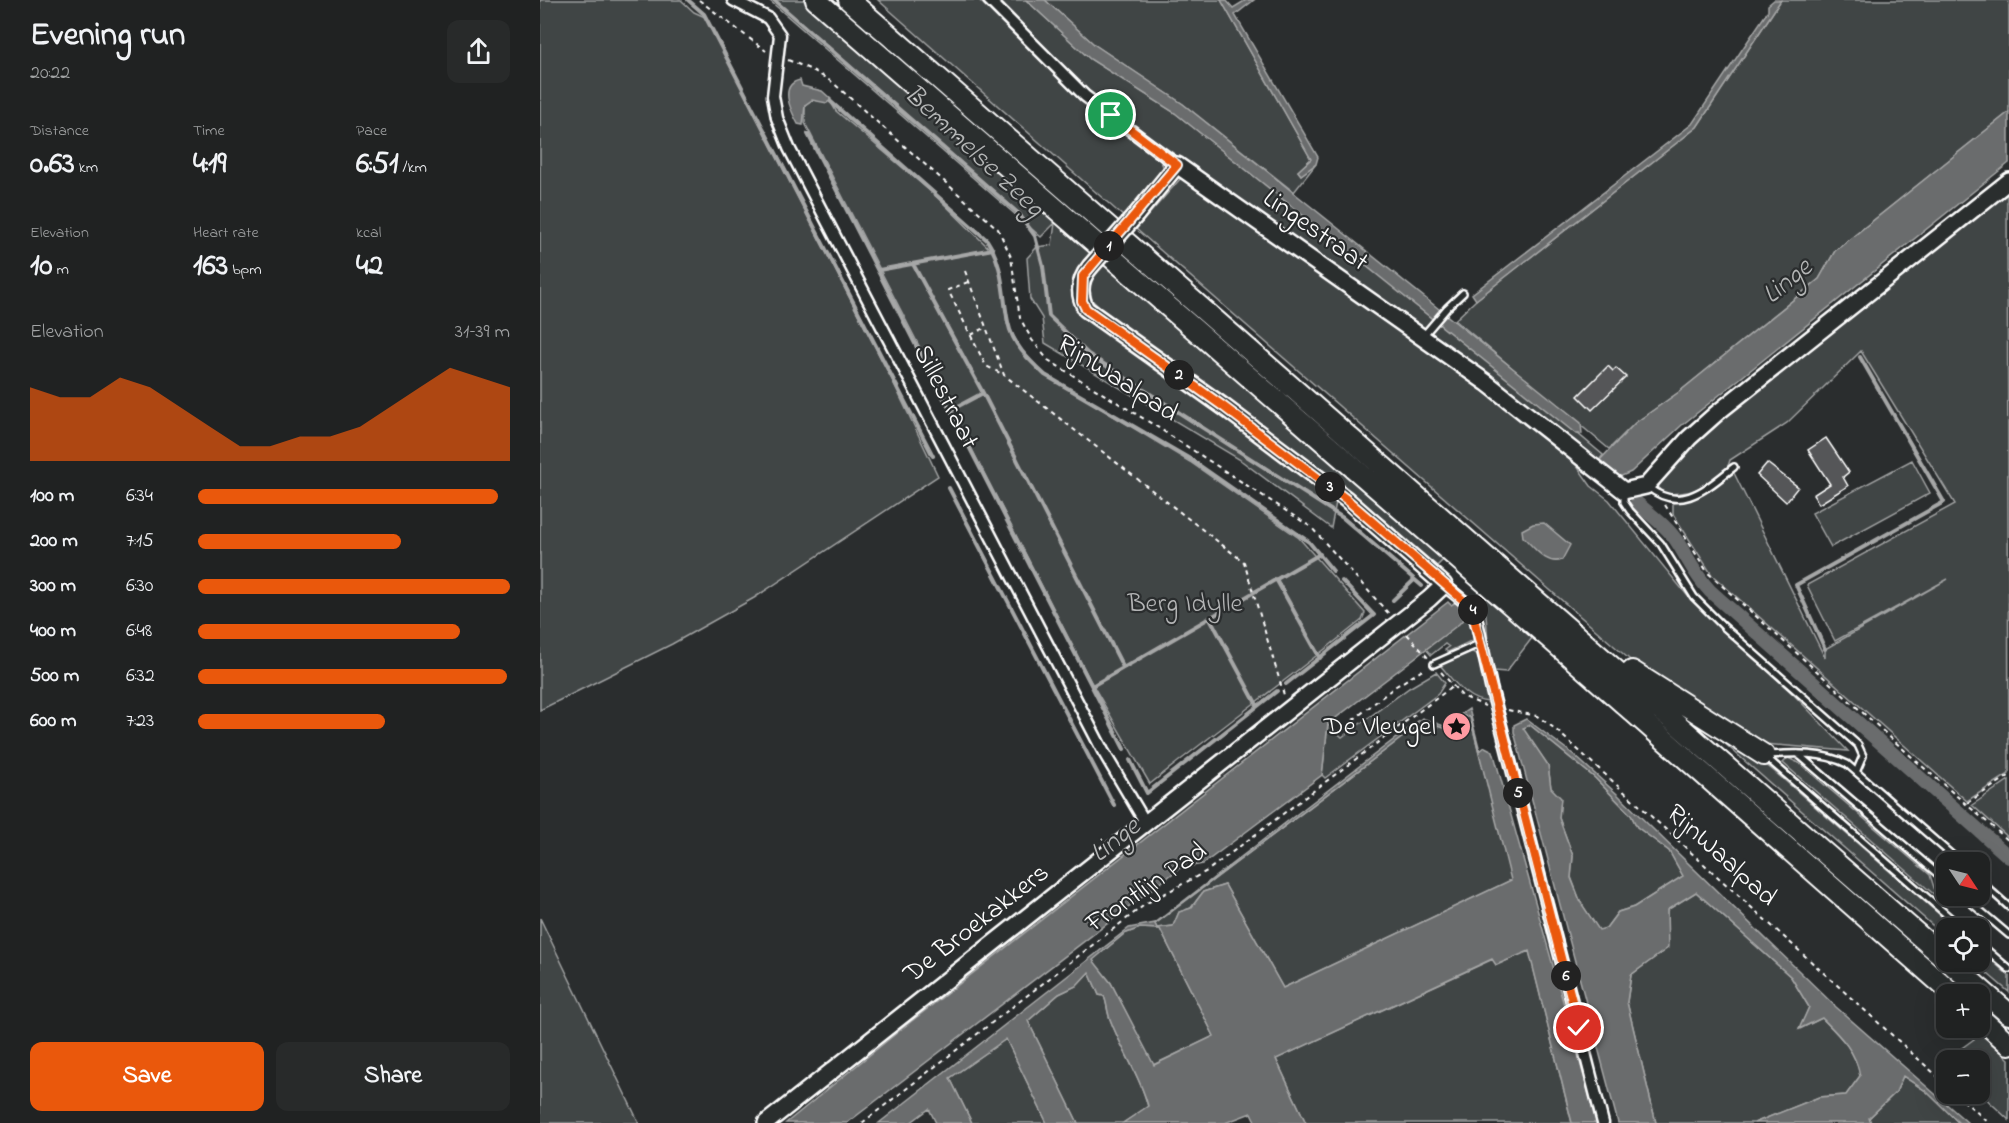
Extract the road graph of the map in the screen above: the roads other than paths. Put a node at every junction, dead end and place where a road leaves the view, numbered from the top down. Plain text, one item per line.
1 (733, 0) edge
2 (816, 0) edge
3 (849, 0) edge
4 (988, 0) edge
5 (1177, 165) junction
6 (2009, 181) edge
7 (1463, 293) dead end
8 (1422, 337) junction
9 (1734, 467) dead end
10 (1646, 486) junction
11 (1624, 491) junction
12 (1444, 585) junction
13 (1481, 643) junction
14 (1600, 655) junction
15 (1434, 664) road end
16 (1798, 753) junction
17 (1764, 755) junction
18 (1857, 770) junction
19 (1145, 822) junction
20 (1949, 852) edge
21 (1936, 872) edge
22 (1990, 890) edge
23 (1975, 906) edge
24 (2009, 907) edge
25 (1951, 918) edge
26 (2009, 935) edge
27 (1936, 950) edge
28 (1990, 953) edge
29 (2009, 969) edge
30 (1961, 972) edge
31 (1942, 984) edge
32 (2009, 1014) edge
33 (1990, 1027) edge
34 (2009, 1044) edge
35 (766, 1123) edge
36 (1603, 1123) edge

1 - 19 street, Sillestraat
2 - 31 highway
3 - 14 highway
4 - 5 street, Lingestraat
5 - 8 street, Lingestraat
5 - 12 street, bridge
6 - 10 street
7 - 8 lane
8 - 11 street, Lingestraat
9 - 10 lane
10 - 11 street
11 - 18 lane
12 - 13 street
12 - 19 street, De Broekakkers
13 - 15 lane
13 - 36 street
14 - 17 highway
14 - 27 highway
16 - 17 lane
16 - 18 lane
16 - 21 lane
17 - 25 lane
18 - 20 lane
19 - 35 street, De Broekakkers
22 - 24 lane
23 - 26 lane
28 - 29 lane
30 - 32 highway
33 - 34 highway

